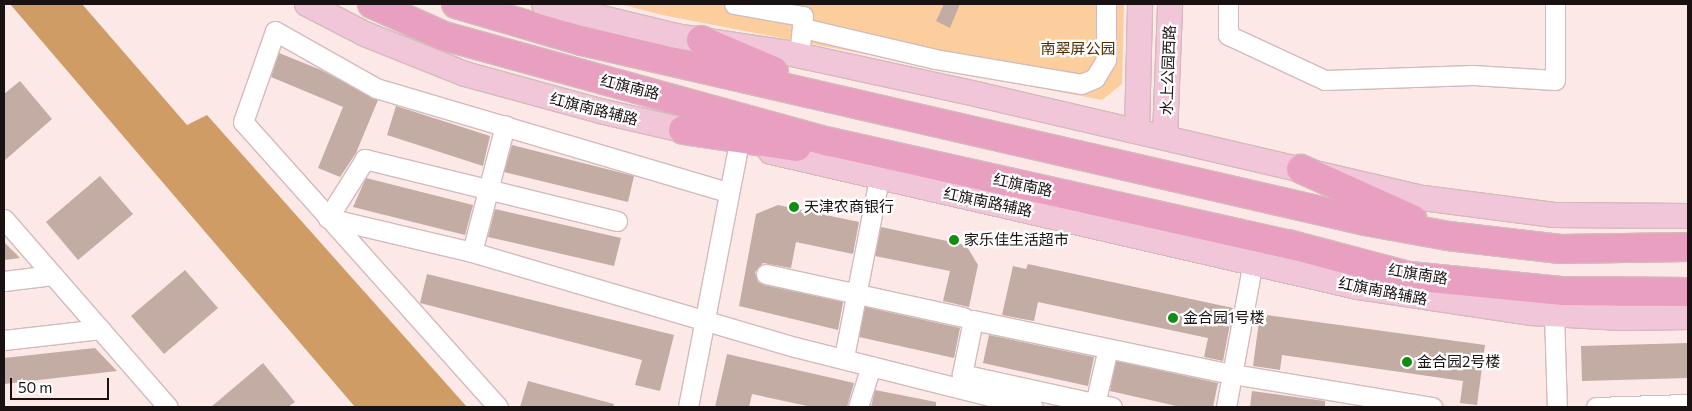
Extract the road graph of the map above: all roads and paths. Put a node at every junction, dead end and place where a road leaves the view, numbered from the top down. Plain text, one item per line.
1 (307, 4) edge
2 (372, 4) edge
3 (456, 4) edge
4 (544, 4) edge
5 (734, 4) edge
6 (1106, 4) edge
7 (1140, 4) edge
8 (1170, 4) edge
9 (1228, 4) edge
10 (1556, 4) edge
11 (803, 28) junction
12 (701, 40) junction
13 (799, 56) junction
14 (847, 101) junction
15 (505, 125) junction
16 (684, 130) junction
17 (1136, 131) junction
18 (1165, 137) junction
19 (830, 142) junction
20 (739, 143) junction
21 (1302, 169) junction
22 (878, 178) junction
23 (488, 190) junction
24 (728, 192) junction
25 (1688, 216) edge
26 (328, 218) junction
27 (4, 219) edge
28 (617, 221) dead end
29 (1448, 236) junction
30 (1688, 247) edge
31 (472, 252) junction
32 (1253, 262) junction
33 (766, 274) dead end
34 (53, 275) junction
35 (4, 281) edge
36 (1688, 292) edge
37 (856, 293) junction
38 (1554, 314) junction
39 (963, 317) dead end
40 (1688, 317) edge
41 (704, 320) junction
42 (100, 329) junction
43 (4, 340) edge
44 (1108, 348) junction
45 (844, 357) junction
46 (871, 366) junction
47 (1232, 374) junction
48 (1364, 402) edge
49 (998, 403) edge
50 (1688, 404) edge
51 (1104, 406) edge
52 (168, 407) edge
53 (498, 407) edge
54 (688, 407) edge
55 (858, 407) edge
56 (1033, 407) edge
57 (1226, 407) edge
58 (1432, 407) edge
59 (1557, 407) edge
60 (1596, 407) edge

1 - 16 main road, 红旗南路辅路
2 - 19 highway, 红旗南路
3 - 14 highway
4 - 12 main road
5 - 11 street
6 - 11 street
7 - 17 main road, 水上公园西路
8 - 18 main road, 水上公园西路
9 - 10 street
11 - 13 street
12 - 13 main road
12 - 14 highway
13 - 17 main road
14 - 29 highway
15 - 23 street
15 - 24 street
15 - 26 street
16 - 19 highway
16 - 20 main road, 红旗南路辅路
17 - 18 main road
18 - 21 main road
19 - 36 highway, 红旗南路
20 - 22 main road, 红旗南路辅路
20 - 24 street
21 - 25 main road
21 - 29 highway
22 - 32 main road, 红旗南路辅路
22 - 37 street
23 - 26 street
23 - 28 street
23 - 31 street
24 - 41 street
26 - 31 street
26 - 53 street
27 - 34 street
29 - 30 highway
31 - 41 street
32 - 38 main road, 红旗南路辅路
32 - 47 street
33 - 37 street
34 - 35 street
34 - 42 street
37 - 39 street
37 - 45 street
38 - 40 main road, 红旗南路辅路
38 - 59 street
41 - 45 street
41 - 54 street
42 - 43 street
42 - 52 street
44 - 47 street
44 - 51 street
44 - 51 street
45 - 46 street
46 - 49 street
46 - 55 street
47 - 48 street
47 - 57 street
48 - 58 street
49 - 56 street
50 - 60 street

